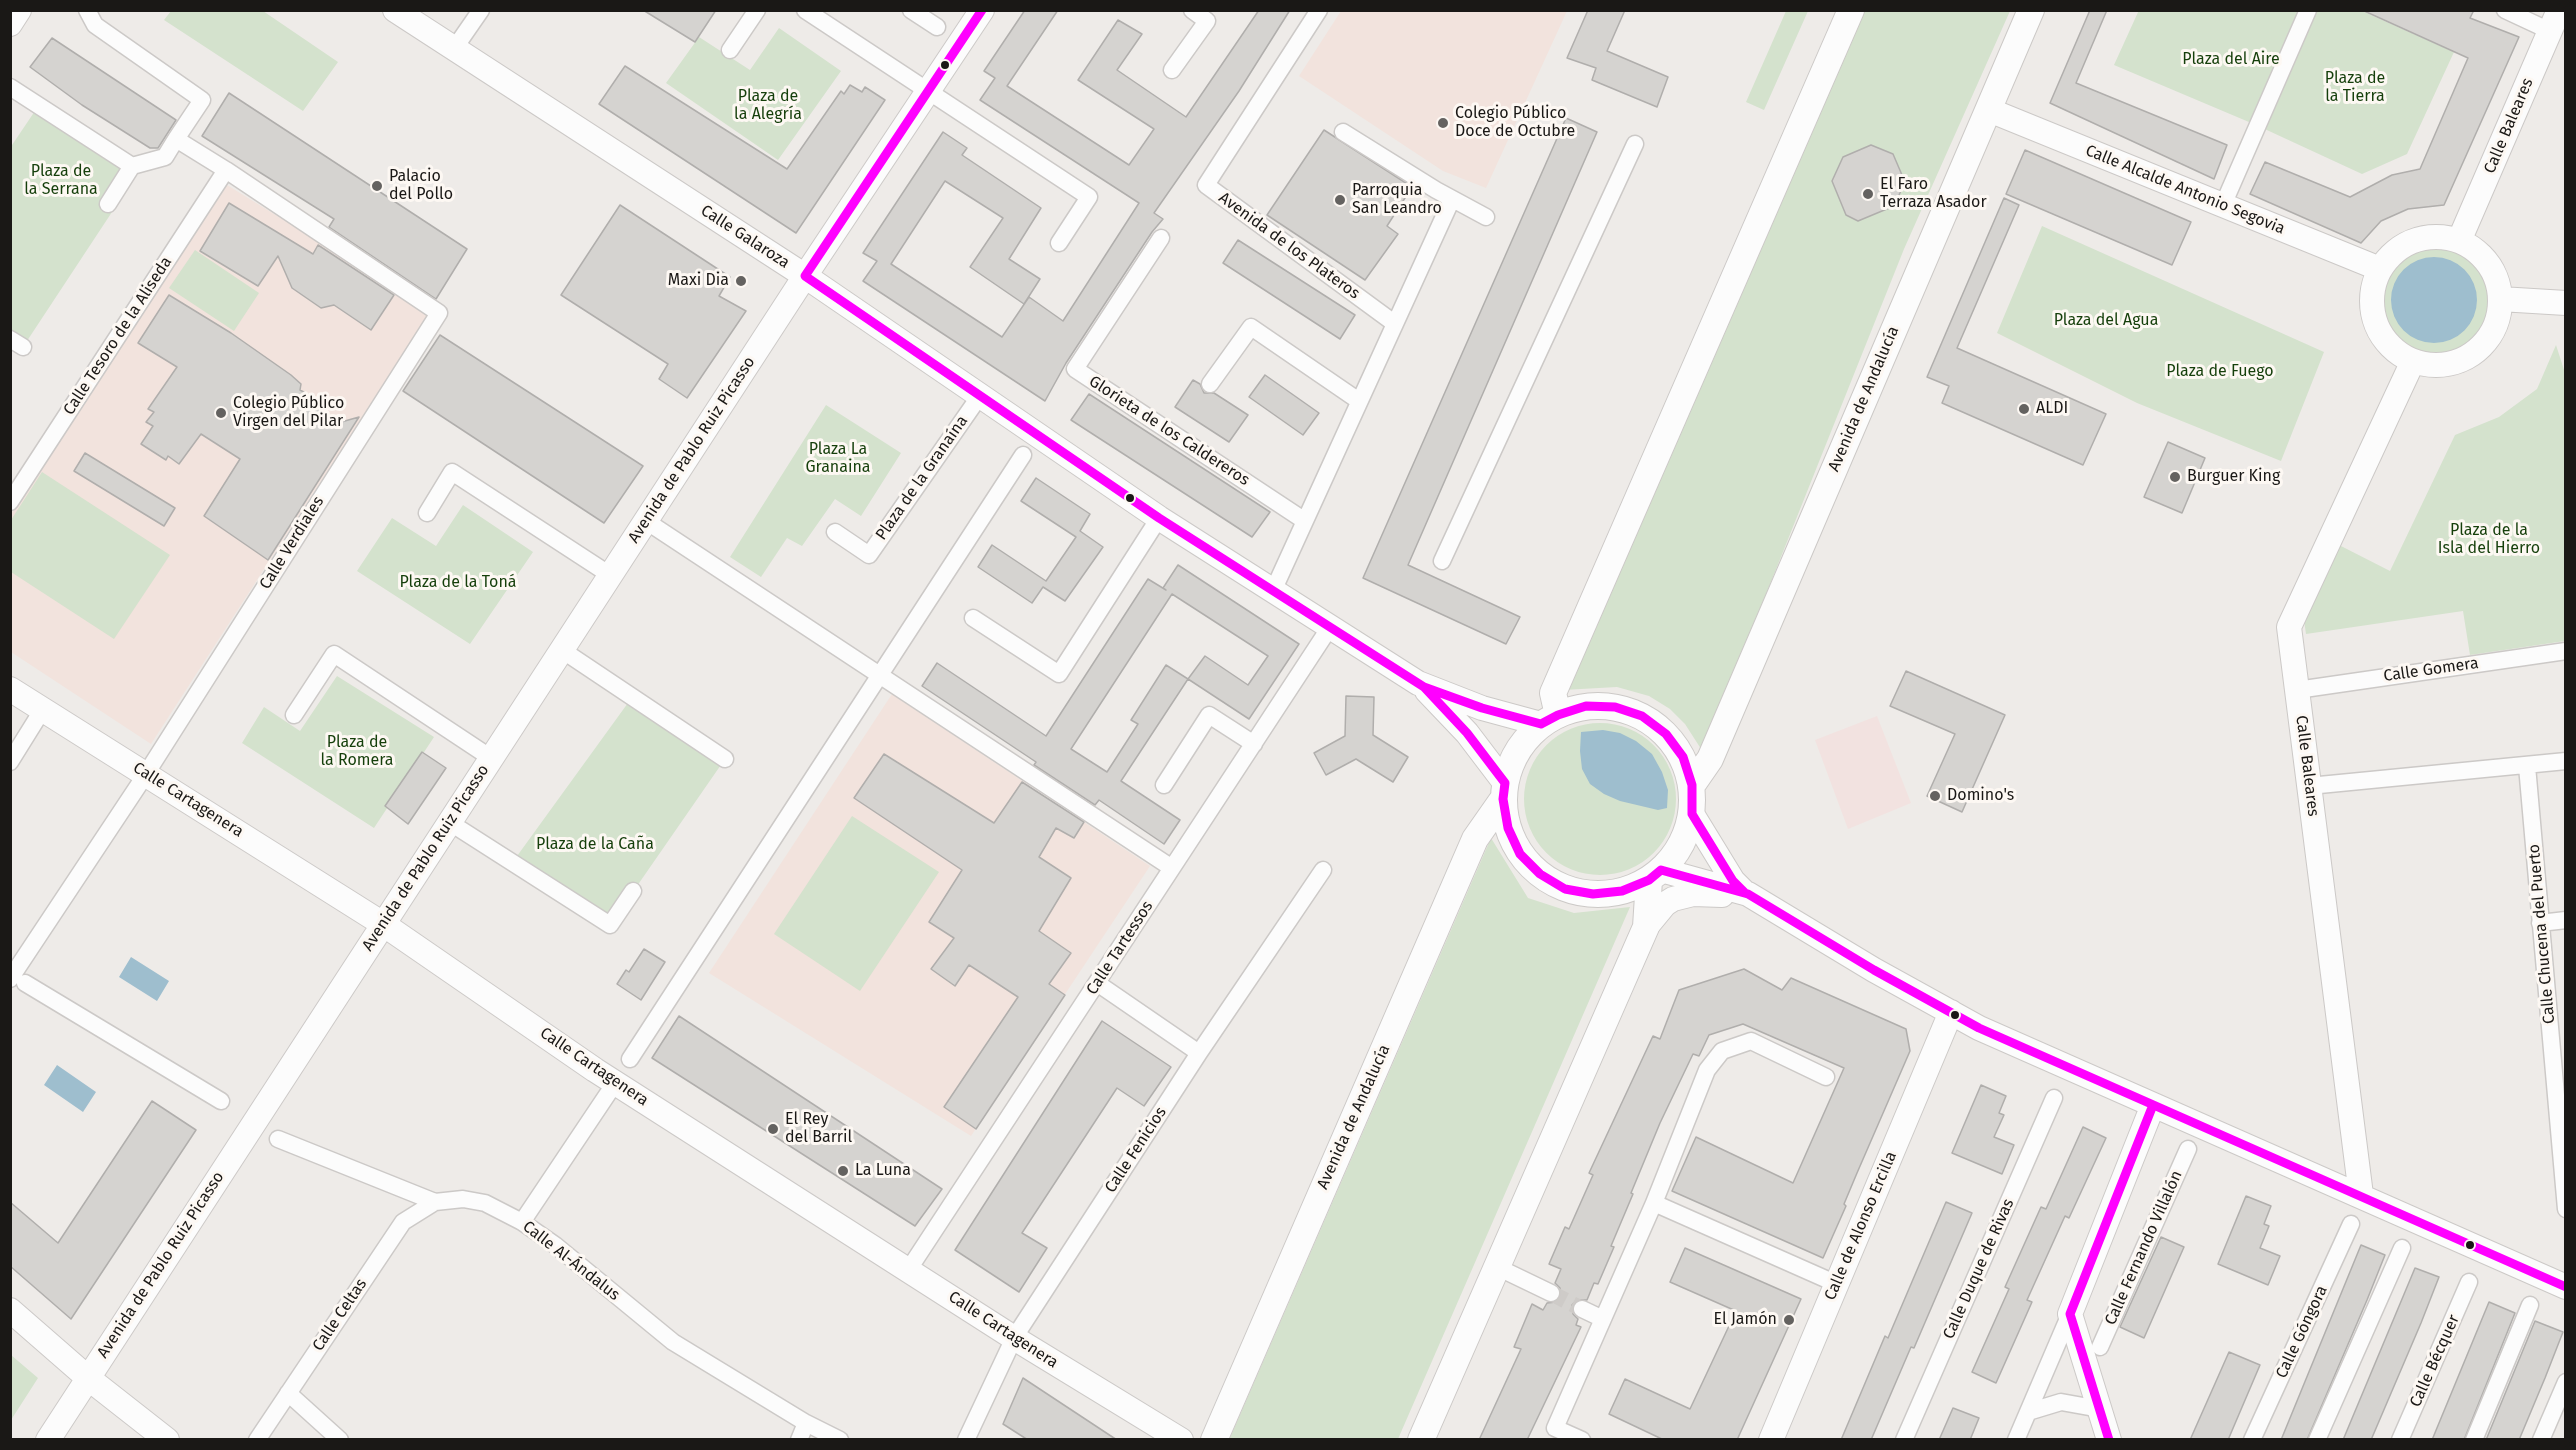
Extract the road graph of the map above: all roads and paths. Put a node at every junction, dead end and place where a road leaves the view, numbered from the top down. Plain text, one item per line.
1 (19, 10) edge
2 (87, 10) edge
3 (394, 10) edge
4 (481, 10) edge
5 (757, 10) edge
6 (805, 10) edge
7 (911, 10) edge
8 (982, 10) edge
9 (1192, 10) edge
10 (1318, 10) edge
11 (1851, 10) edge
12 (2031, 10) edge
13 (2308, 10) edge
14 (2505, 10) edge
15 (2555, 21) edge
16 (10, 24) edge
17 (937, 27) dead end
18 (454, 49) junction
19 (730, 50) dead end
20 (1172, 70) dead end
21 (10, 87) edge
22 (928, 92) junction
23 (1989, 110) junction
24 (1343, 132) dead end
25 (176, 139) junction
26 (1635, 144) dead end
27 (132, 166) junction
28 (225, 170) junction
29 (1452, 199) junction
30 (108, 204) dead end
31 (2223, 205) junction
32 (1486, 218) dead end
33 (1161, 238) dead end
34 (2459, 241) junction
35 (1059, 243) dead end
36 (2380, 269) junction
37 (805, 276) junction
38 (2500, 299) junction
39 (2565, 303) edge
40 (1394, 323) junction
41 (2413, 361) junction
42 (1210, 384) dead end
43 (979, 397) junction
44 (1359, 401) junction
45 (1023, 455) dead end
46 (10, 502) edge
47 (427, 513) dead end
48 (1159, 518) junction
49 (646, 521) junction
50 (1305, 521) junction
51 (835, 532) dead end
52 (1442, 561) dead end
53 (610, 575) junction
54 (1273, 591) junction
55 (973, 618) dead end
56 (1330, 627) junction
57 (562, 650) junction
58 (2565, 651) edge
59 (880, 674) junction
60 (1424, 687) junction
61 (10, 688) edge
62 (2297, 690) junction
63 (44, 709) junction
64 (294, 715) dead end
65 (1550, 719) junction
66 (1254, 744) junction
67 (491, 758) junction
68 (725, 759) dead end
69 (2565, 761) edge
70 (10, 762) edge
71 (2527, 766) junction
72 (146, 774) junction
73 (1164, 785) dead end
74 (1692, 785) junction
75 (2309, 786) junction
76 (1504, 791) junction
77 (1692, 814) junction
78 (449, 822) junction
79 (1172, 868) junction
80 (1323, 870) dead end
81 (1655, 875) junction
82 (633, 891) dead end
83 (1745, 893) junction
84 (2565, 920) edge
85 (2540, 923) junction
86 (383, 924) junction
87 (1646, 927) junction
88 (18, 981) edge
89 (1097, 983) junction
90 (1951, 1012) junction
91 (1199, 1053) junction
92 (630, 1059) dead end
93 (1826, 1077) dead end
94 (2560, 1082) edge
95 (609, 1092) dead end
96 (2054, 1098) dead end
97 (221, 1101) dead end
98 (2154, 1105) junction
99 (278, 1139) dead end
100 (2188, 1149) dead end
101 (2361, 1195) junction
102 (435, 1202) junction
103 (1654, 1203) junction
104 (2565, 1209) edge
105 (522, 1222) junction
106 (2351, 1224) dead end
107 (2402, 1248) dead end
108 (1497, 1267) junction
109 (909, 1269) junction
110 (2469, 1281) dead end
111 (1837, 1284) junction
112 (2565, 1287) edge
113 (1551, 1293) tunnel mouth
114 (2530, 1305) dead end
115 (1582, 1309) tunnel mouth
116 (10, 1310) edge
117 (2070, 1314) junction
118 (1603, 1319) junction
119 (1014, 1338) junction
120 (2100, 1347) dead end
121 (88, 1378) junction
122 (2565, 1382) edge
123 (288, 1393) junction
124 (2100, 1409) junction
125 (2028, 1412) junction
126 (806, 1423) junction
127 (1553, 1434) edge
128 (48, 1440) edge
129 (167, 1440) edge
130 (257, 1440) edge
131 (340, 1440) edge
132 (798, 1440) edge
133 (840, 1440) edge
134 (966, 1440) edge
135 (1181, 1440) edge
136 (1214, 1440) edge
137 (1422, 1440) edge
138 (1582, 1440) edge
139 (1772, 1440) edge
140 (1904, 1440) edge
141 (2016, 1440) edge
142 (2109, 1440) edge
143 (2252, 1440) edge
144 (2317, 1440) edge
145 (2400, 1440) edge
146 (2474, 1440) edge
147 (2541, 1440) edge

1 - 16 street
2 - 25 street
3 - 18 street, Calle Galaroza
4 - 18 street
5 - 19 street
6 - 22 street
7 - 17 street
8 - 22 street, Avenida de Pablo Ruiz Picasso
9 - 20 street
10 - 40 street, Avenida de los Plateros
11 - 65 main road
12 - 23 main road, Avenida de Andalucía
13 - 31 street
14 - 15 street
15 - 34 street, Calle Baleares
18 - 37 street, Calle Galaroza
21 - 27 street
22 - 35 street
22 - 37 street, Avenida de Pablo Ruiz Picasso
23 - 31 street, Calle Alcalde Antonio Segovia
23 - 74 main road, Avenida de Andalucía
24 - 29 street
25 - 27 street
25 - 28 street
26 - 52 street
27 - 30 street
28 - 46 street, Calle Tesoro de la Aliseda
28 - 72 street, Calle Verdiales
29 - 32 street
29 - 40 street
31 - 36 street, Calle Alcalde Antonio Segovia
33 - 50 street, Glorieta de los Caldereros
34 - 36 street
34 - 38 street
36 - 41 street
37 - 43 street, Calle Galaroza
37 - 49 street, Avenida de Pablo Ruiz Picasso
38 - 39 street
38 - 41 street
40 - 44 street
41 - 62 street, Calle Baleares
42 - 44 street
43 - 48 street, Calle Galaroza
43 - 51 street, Plaza de la Granaína
44 - 50 street
45 - 59 street
47 - 53 street
48 - 54 street, Calle Galaroza
48 - 55 street
49 - 53 street, Avenida de Pablo Ruiz Picasso
49 - 59 street
50 - 54 street
53 - 57 street, Avenida de Pablo Ruiz Picasso
54 - 56 street, Calle Galaroza
56 - 60 street, Calle Galaroza
56 - 66 street, Calle Tartessos
57 - 67 street, Avenida de Pablo Ruiz Picasso
57 - 68 street
58 - 62 street, Calle Gomera
59 - 79 street
59 - 92 street
60 - 65 street, Calle Galaroza
60 - 76 street, Calle Galaroza
61 - 63 street, Calle Cartagenera
62 - 75 street, Calle Baleares
63 - 70 street
63 - 72 street, Calle Cartagenera
64 - 67 street
65 - 74 main road
65 - 76 main road
66 - 73 street
66 - 79 street, Calle Tartessos
67 - 78 street, Avenida de Pablo Ruiz Picasso
69 - 71 street
71 - 75 street
71 - 85 street, Calle Chucena del Puerto
72 - 86 street, Calle Cartagenera
72 - 88 street, Calle Verdiales
74 - 77 main road
75 - 101 street, Calle Baleares
76 - 81 main road
76 - 136 main road, Avenida de Andalucía
77 - 81 main road
77 - 83 street
78 - 82 street
78 - 86 street, Avenida de Pablo Ruiz Picasso
79 - 89 street, Calle Tartessos
80 - 91 street, Calle Fenicios
81 - 83 street
81 - 87 main road
83 - 87 street
83 - 90 street
84 - 85 street
85 - 94 street, Calle Chucena del Puerto
86 - 109 street, Calle Cartagenera
86 - 121 street, Avenida de Pablo Ruiz Picasso
87 - 108 main road
88 - 97 street
89 - 91 street
89 - 109 street, Calle Tartessos
90 - 98 street
90 - 111 street, Calle de Alonso Ercilla
91 - 119 street, Calle Fenicios
93 - 103 street
94 - 104 street, Calle Chucena del Puerto
95 - 105 street
96 - 140 street, Calle Duque de Rivas
98 - 101 street
98 - 117 street
99 - 102 street, Calle Al-Ándalus
100 - 120 street, Calle Fernando Villalón
101 - 112 street
102 - 105 street, Calle Al-Ándalus
102 - 123 street, Calle Celtas
103 - 111 street
103 - 118 street
105 - 126 street, Calle Al-Ándalus
106 - 143 street, Calle Góngora
107 - 144 street
108 - 113 street
108 - 137 main road
109 - 119 street, Calle Cartagenera
110 - 145 street, Calle Bécquer
111 - 139 street, Calle de Alonso Ercilla
114 - 146 street
115 - 118 street
116 - 121 street
117 - 124 street
117 - 125 street
118 - 127 street
119 - 134 street, Calle Fenicios
119 - 135 street, Calle Cartagenera
121 - 128 street, Avenida de Pablo Ruiz Picasso
121 - 129 street
122 - 147 street
123 - 130 street, Calle Celtas
123 - 131 street
124 - 125 street
124 - 142 street
125 - 141 street
126 - 132 street
126 - 133 street, Calle Al-Ándalus
127 - 138 street

